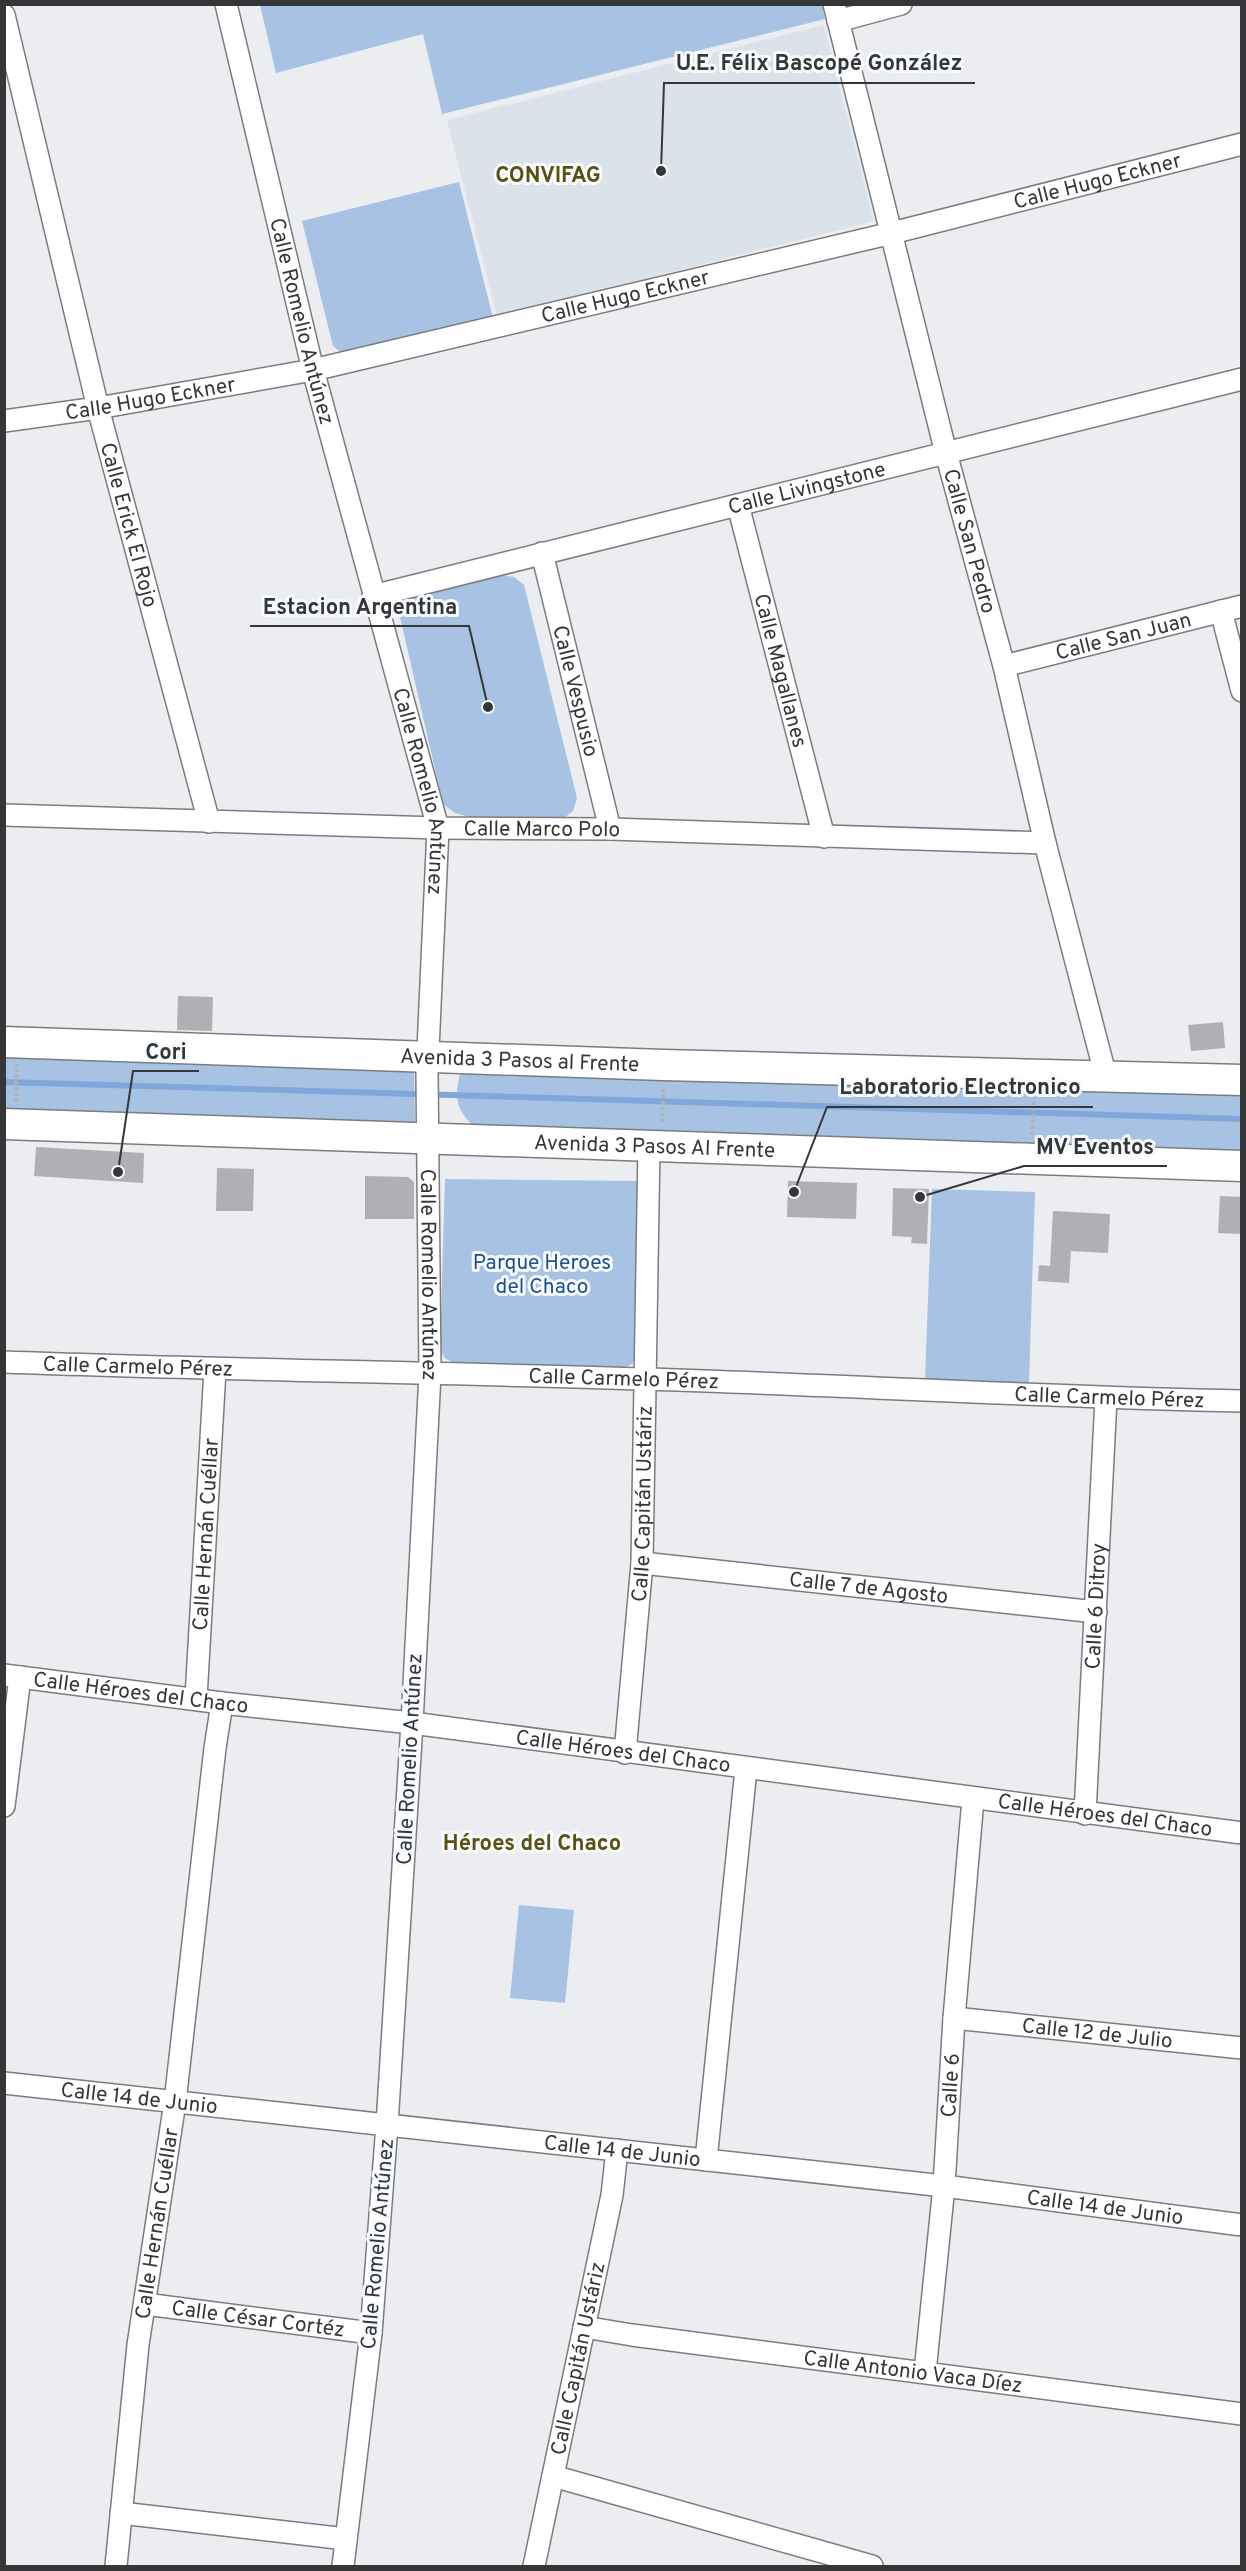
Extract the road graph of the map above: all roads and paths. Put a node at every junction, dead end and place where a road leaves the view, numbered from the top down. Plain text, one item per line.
1 (226, 4) edge
2 (901, 4) edge
3 (836, 13) edge
4 (4, 15) edge
5 (1242, 144) edge
6 (892, 233) junction
7 (313, 370) junction
8 (1242, 379) edge
9 (98, 408) junction
10 (4, 422) edge
11 (946, 453) junction
12 (738, 505) junction
13 (543, 553) junction
14 (373, 596) junction
15 (1232, 608) edge
16 (1004, 666) junction
17 (1242, 691) edge
18 (4, 815) edge
19 (209, 822) junction
20 (438, 828) junction
21 (610, 829) junction
22 (824, 837) junction
23 (1044, 843) junction
24 (11, 1053) edge
25 (427, 1064) junction
26 (1106, 1077) junction
27 (1242, 1080) edge
28 (1034, 1085) junction
29 (10, 1113) edge
30 (1033, 1120) dead end
31 (428, 1128) junction
32 (649, 1146) junction
33 (1242, 1166) edge
34 (4, 1362) edge
35 (214, 1370) junction
36 (430, 1374) junction
37 (645, 1379) junction
38 (1107, 1398) junction
39 (1242, 1401) edge
40 (642, 1563) junction
41 (1096, 1612) junction
42 (13, 1676) edge
43 (196, 1698) junction
44 (222, 1703) junction
45 (412, 1723) junction
46 (625, 1752) junction
47 (746, 1769) junction
48 (973, 1799) junction
49 (4, 1806) edge
50 (1085, 1814) junction
51 (1242, 1833) edge
52 (954, 2018) junction
53 (1242, 2048) edge
54 (4, 2083) edge
55 (175, 2102) junction
56 (387, 2125) junction
57 (617, 2150) junction
58 (706, 2160) junction
59 (944, 2186) junction
60 (1242, 2225) edge
61 (145, 2304) junction
62 (584, 2327) junction
63 (371, 2333) junction
64 (924, 2372) junction
65 (1242, 2414) edge
66 (553, 2476) junction
67 (121, 2513) junction
68 (346, 2539) junction
69 (116, 2566) edge
70 (343, 2566) edge
71 (534, 2566) edge
72 (872, 2566) edge

1 - 7 street, Calle Romelio Antúnez
2 - 3 street
3 - 6 street, Calle San Pedro
4 - 9 street, Calle Erick El Rojo
5 - 6 street, Calle Hugo Eckner
6 - 7 street, Calle Hugo Eckner
6 - 11 street, Calle San Pedro
7 - 9 street, Calle Hugo Eckner
7 - 14 street, Calle Romelio Antúnez
8 - 11 street, Calle Livingstone
9 - 10 street, Calle Hugo Eckner
9 - 19 street, Calle Erick El Rojo
11 - 12 street, Calle Livingstone
11 - 16 street, Calle San Pedro
12 - 13 street, Calle Livingstone
12 - 22 street, Calle Magallanes
13 - 14 street, Calle Livingstone
13 - 21 street, Calle Vespusio
14 - 20 street, Calle Romelio Antúnez
15 - 16 street, Calle San Juan
15 - 17 street
16 - 23 street, Calle San Pedro
18 - 19 street, Calle Marco Polo
19 - 20 street, Calle Marco Polo
20 - 21 street, Calle Marco Polo
20 - 25 street, Calle Romelio Antúnez
21 - 22 street, Calle Marco Polo
22 - 23 street, Calle Marco Polo
23 - 26 street, Calle San Pedro
24 - 25 main road, Avenida 3 Pasos al Frente
24 - 29 path
25 - 28 main road, Avenida 3 Pasos al Frente
25 - 31 street, Calle Romelio Antúnez
26 - 27 main road
26 - 28 main road
28 - 30 path
29 - 31 main road
31 - 32 main road, Avenida 3 Pasos Al Frente
31 - 36 street, Calle Romelio Antúnez
32 - 33 main road, Avenida 3 Pasos Al Frente
32 - 37 street, Calle Capitán Ustáriz
34 - 35 street, Calle Carmelo Pérez
35 - 36 street, Calle Carmelo Pérez
35 - 43 street, Calle Hernán Cuéllar
36 - 37 street, Calle Carmelo Pérez
36 - 45 street, Calle Romelio Antúnez
37 - 38 street, Calle Carmelo Pérez
37 - 40 street, Calle Capitán Ustáriz
38 - 39 street, Calle Carmelo Pérez
38 - 41 street, Calle 6 Ditroy
40 - 41 street, Calle 7 de Agosto
40 - 46 street, Calle Capitán Ustáriz
41 - 50 street, Calle 6 Ditroy
42 - 43 street, Calle Héroes del Chaco
42 - 49 street
43 - 44 street, Calle Héroes del Chaco
44 - 45 street, Calle Héroes del Chaco
44 - 55 street, Calle Hernán Cuéllar
45 - 46 street, Calle Héroes del Chaco
45 - 56 street, Calle Romelio Antúnez
46 - 47 street, Calle Héroes del Chaco
47 - 48 street, Calle Héroes del Chaco
47 - 58 street
48 - 50 street, Calle Héroes del Chaco
48 - 52 street, Calle 6
50 - 51 street, Calle Héroes del Chaco
52 - 53 street, Calle 12 de Julio
52 - 59 street, Calle 6
54 - 55 street, Calle 14 de Junio
55 - 56 street, Calle 14 de Junio
55 - 61 street, Calle Hernán Cuéllar
56 - 57 street, Calle 14 de Junio
56 - 63 street, Calle Romelio Antúnez
57 - 58 street, Calle 14 de Junio
57 - 62 street, Calle Capitán Ustáriz
58 - 59 street, Calle 14 de Junio
59 - 60 street, Calle 14 de Junio
59 - 64 street, Calle 6
61 - 63 street, Calle César Cortéz
61 - 67 street, Calle Hernán Cuéllar
62 - 64 street, Calle Antonio Vaca Díez
62 - 66 street, Calle Capitán Ustáriz
63 - 68 street, Calle Romelio Antúnez
64 - 65 street, Calle Antonio Vaca Díez
66 - 71 street, Calle Capitán Ustáriz
66 - 72 street
67 - 68 street
67 - 69 street, Calle Hernán Cuéllar
68 - 70 street, Calle Romelio Antúnez

